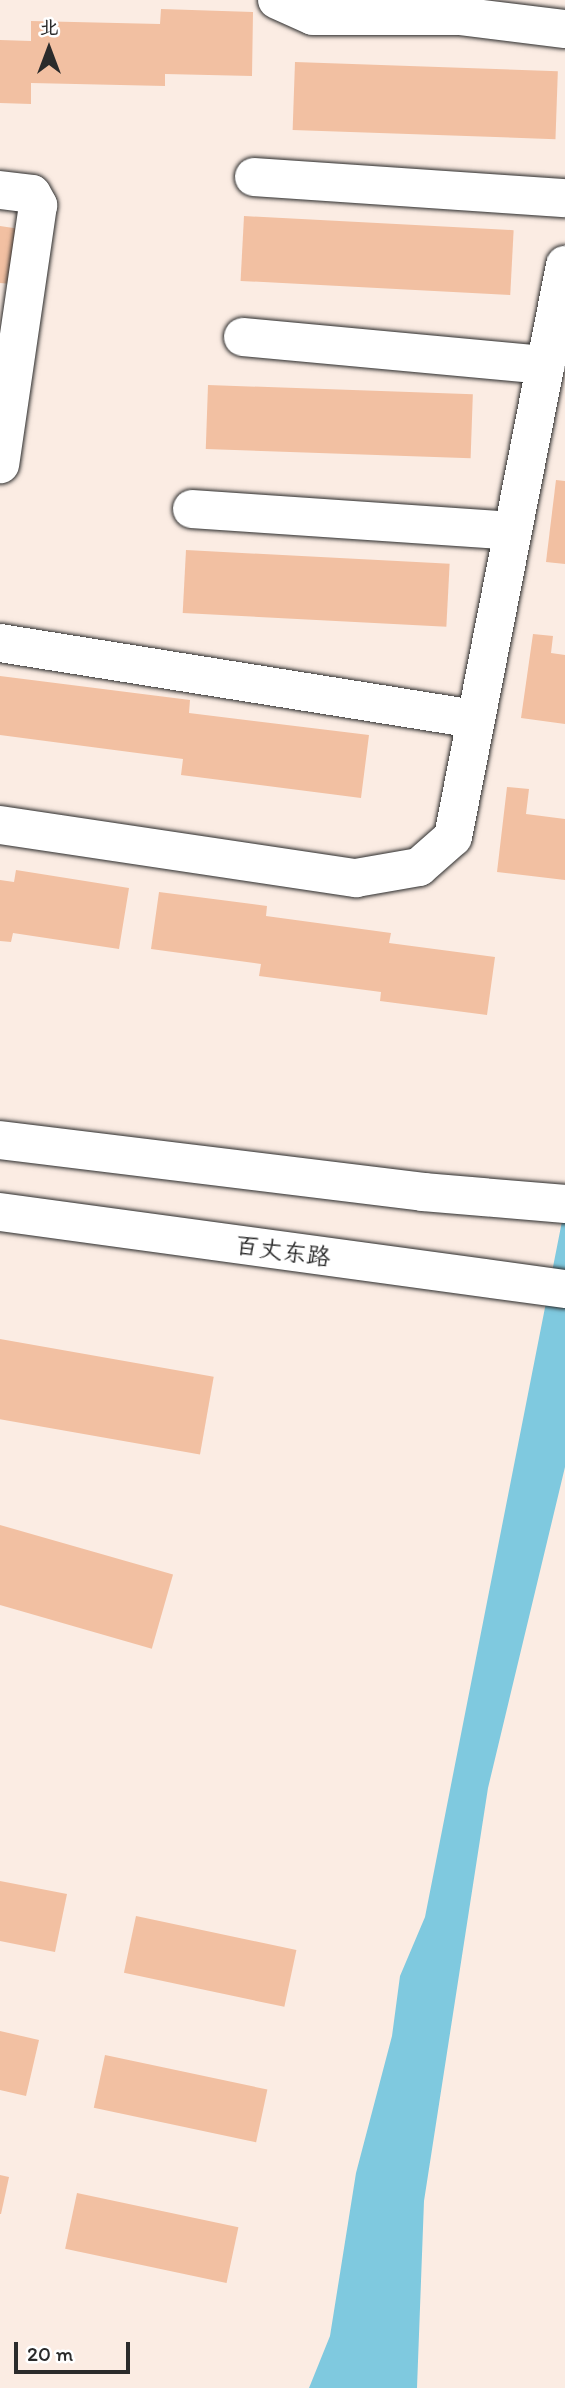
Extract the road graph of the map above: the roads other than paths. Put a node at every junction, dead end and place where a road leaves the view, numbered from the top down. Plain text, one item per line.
1 (277, 0) edge
2 (565, 29) edge
3 (254, 177) dead end
4 (0, 190) edge
5 (565, 198) edge
6 (565, 265) edge
7 (243, 337) dead end
8 (545, 365) junction
9 (0, 464) edge
10 (192, 509) dead end
11 (512, 531) junction
12 (0, 643) edge
13 (475, 719) junction
14 (0, 825) edge
15 (0, 1140) edge
16 (565, 1204) edge
17 (0, 1212) edge
18 (565, 1289) edge

1 - 2 main road
3 - 5 main road
4 - 9 main road
6 - 8 main road
7 - 8 main road
8 - 11 main road
10 - 11 main road
11 - 13 main road
12 - 13 main road
13 - 14 main road
15 - 16 main road
17 - 18 main road, 百丈东路

